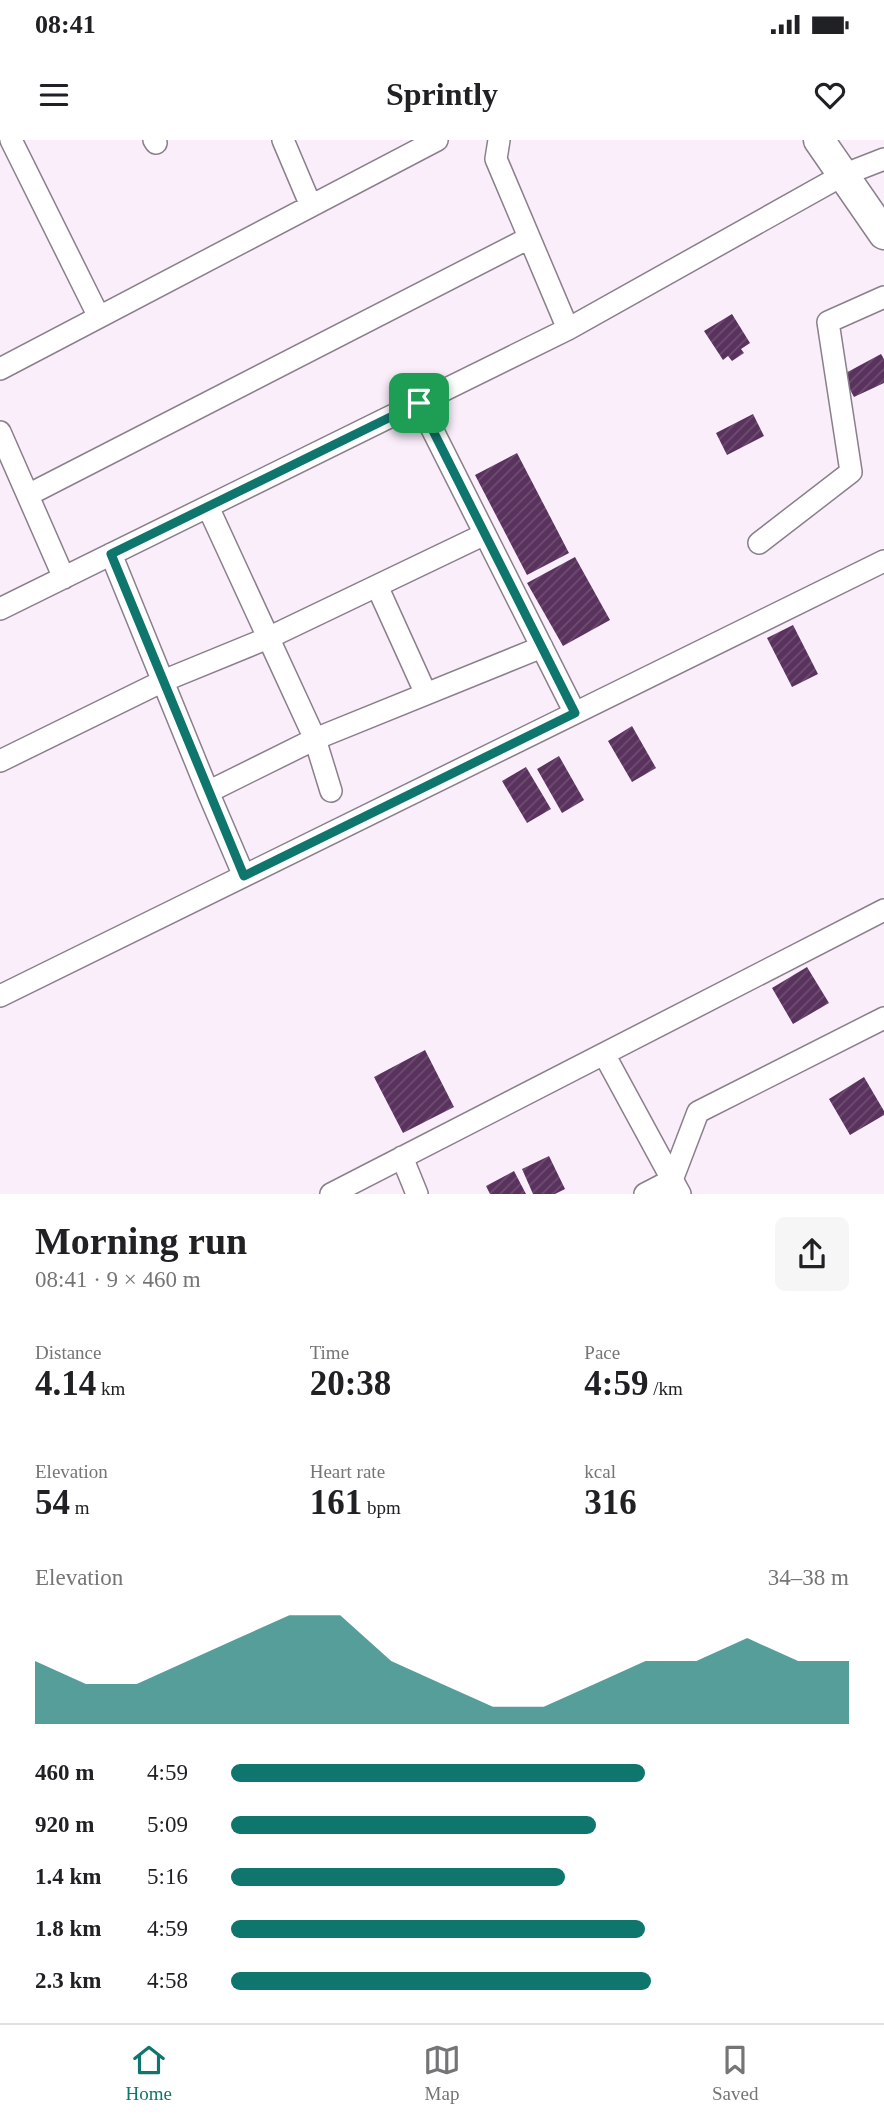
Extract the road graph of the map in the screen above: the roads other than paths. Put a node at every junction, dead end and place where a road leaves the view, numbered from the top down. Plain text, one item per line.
1 (11, 140) edge
2 (283, 140) edge
3 (437, 140) edge
4 (499, 140) edge
5 (819, 140) edge
6 (884, 159) edge
7 (843, 175) junction
8 (311, 206) junction
9 (884, 234) edge
10 (529, 238) junction
11 (884, 296) edge
12 (99, 317) junction
13 (568, 329) junction
14 (0, 369) edge
15 (419, 403) junction
16 (0, 432) edge
17 (28, 495) junction
18 (208, 507) junction
19 (485, 534) junction
20 (759, 543) dead end
21 (111, 554) junction
22 (884, 561) edge
23 (64, 578) junction
24 (377, 586) junction
25 (0, 610) edge
26 (268, 638) junction
27 (542, 647) junction
28 (163, 681) junction
29 (426, 694) junction
30 (575, 713) junction
31 (315, 739) junction
32 (0, 761) edge
33 (331, 791) dead end
34 (208, 792) junction
35 (244, 876) junction
36 (884, 910) edge
37 (0, 996) edge
38 (884, 1018) edge
39 (604, 1054) junction
40 (402, 1157) junction
41 (676, 1187) edge
42 (331, 1194) edge
43 (417, 1194) edge
44 (645, 1194) edge

1 - 12 street
2 - 8 street
3 - 8 street
4 - 10 street
5 - 7 street
6 - 7 street
7 - 9 street
7 - 13 street
8 - 12 street
10 - 13 street
10 - 17 street
11 - 20 street
12 - 14 street
13 - 15 street
15 - 18 street
15 - 19 street
16 - 17 street
17 - 23 street
18 - 21 street
18 - 26 street
19 - 24 street
19 - 27 street
21 - 23 street
21 - 28 street
22 - 30 street
23 - 25 street
24 - 26 street
24 - 29 street
26 - 28 street
26 - 31 street
27 - 29 street
27 - 30 street
28 - 32 street
28 - 34 street
29 - 31 street
30 - 35 street
31 - 33 street
31 - 34 street
34 - 35 street
35 - 37 street
36 - 39 street
38 - 41 street
39 - 40 street
39 - 41 street
40 - 42 street
40 - 43 street
41 - 44 street

